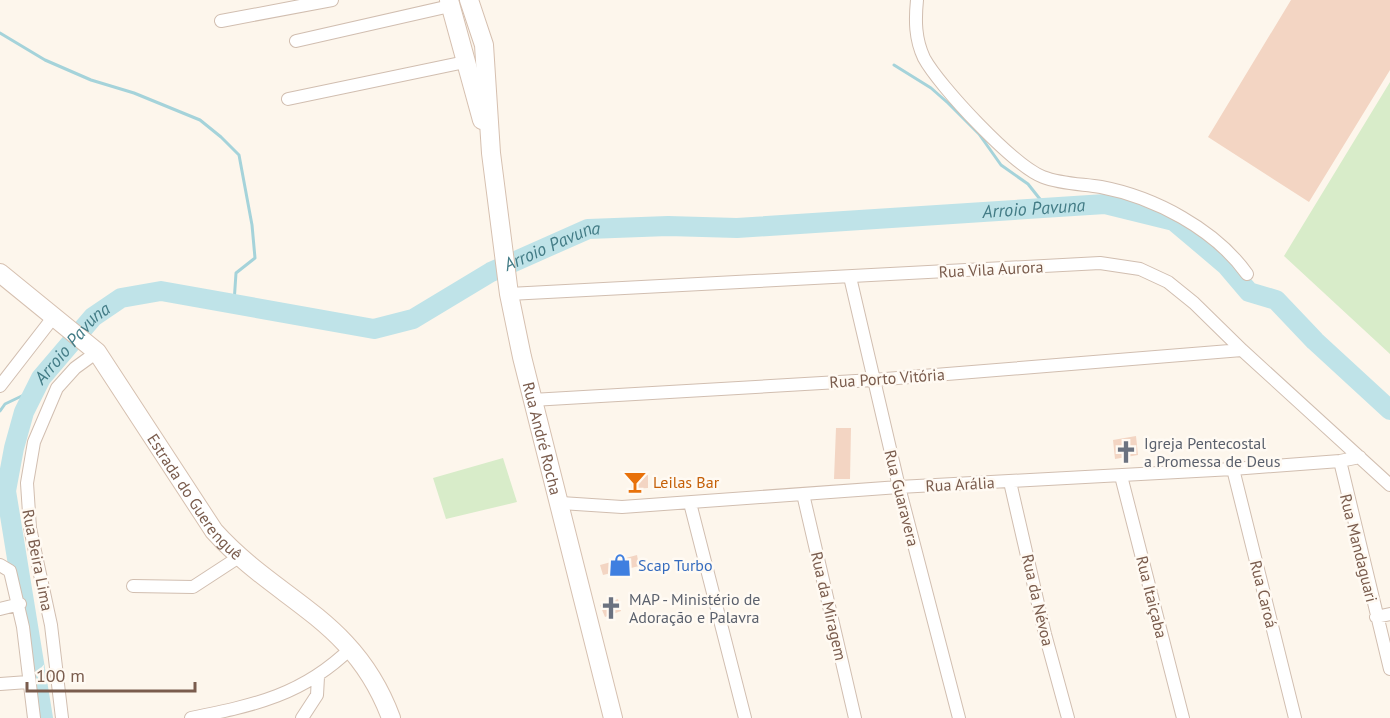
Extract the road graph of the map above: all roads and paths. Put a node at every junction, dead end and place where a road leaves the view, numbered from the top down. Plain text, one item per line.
1 (332, 0) edge
2 (469, 0) edge
3 (917, 0) edge
4 (449, 3) edge
5 (221, 21) dead end
6 (296, 41) dead end
7 (465, 62) junction
8 (288, 99) dead end
9 (491, 153) junction
10 (0, 273) edge
11 (1247, 274) dead end
12 (850, 277) junction
13 (509, 292) junction
14 (57, 317) junction
15 (94, 349) junction
16 (1242, 350) junction
17 (873, 380) junction
18 (0, 386) edge
19 (532, 400) junction
20 (1360, 457) junction
21 (1340, 461) junction
22 (1233, 469) junction
23 (1121, 476) junction
24 (1010, 482) junction
25 (1390, 485) edge
26 (899, 487) junction
27 (803, 494) junction
28 (561, 503) junction
29 (690, 503) junction
30 (238, 556) junction
31 (5, 568) edge
32 (133, 586) dead end
33 (20, 604) junction
34 (0, 609) edge
35 (1390, 614) edge
36 (1376, 617) junction
37 (351, 648) junction
38 (1390, 669) edge
39 (318, 677) junction
40 (28, 682) junction
41 (0, 684) edge
42 (34, 718) edge
43 (62, 718) edge
44 (191, 718) edge
45 (302, 718) edge
46 (391, 718) edge
47 (613, 718) edge
48 (746, 718) edge
49 (855, 718) edge
50 (959, 718) edge
51 (1068, 718) edge
52 (1183, 718) edge
53 (1295, 718) edge

1 - 5 street
2 - 9 main road, Rua André Rocha
3 - 11 street
4 - 6 street
4 - 7 main road, Rua André Rocha
7 - 8 street
7 - 9 main road, Rua André Rocha
9 - 13 main road, Rua André Rocha
10 - 14 main road, Estrada do Guerenguê
12 - 13 street, Rua Vila Aurora
12 - 16 street, Rua Vila Aurora
12 - 17 street, Rua Guaravera
13 - 19 main road, Rua André Rocha
14 - 15 main road, Estrada do Guerenguê
14 - 18 street
15 - 30 main road, Estrada do Guerenguê
15 - 43 street, Rua Beira Lima
16 - 17 street, Rua Porto Vitória
16 - 20 street, Rua Vila Aurora
17 - 19 street, Rua Porto Vitória
17 - 26 street, Rua Guaravera
19 - 28 main road, Rua André Rocha
20 - 21 street, Rua Arália
20 - 25 street, Rua Vila Aurora
21 - 22 street, Rua Arália
21 - 36 street, Rua Mandaguari
22 - 23 street, Rua Arália
22 - 53 street, Rua Caroá
23 - 24 street, Rua Arália
23 - 52 street, Rua Itaiçaba
24 - 26 street, Rua Arália
24 - 51 street, Rua da Névoa
26 - 27 street, Rua Arália
26 - 50 street, Rua Guaravera
27 - 29 street, Rua Arália
27 - 49 street, Rua da Miragem
28 - 29 street, Rua Arália
28 - 47 main road, Rua André Rocha
29 - 48 street
30 - 32 street
30 - 37 main road, Estrada do Guerenguê
31 - 33 street
33 - 34 street
33 - 40 street
35 - 36 street
36 - 38 street, Rua Mandaguari
37 - 39 street
37 - 46 main road, Estrada do Guerenguê
39 - 44 street
39 - 45 street
40 - 41 street
40 - 42 street

